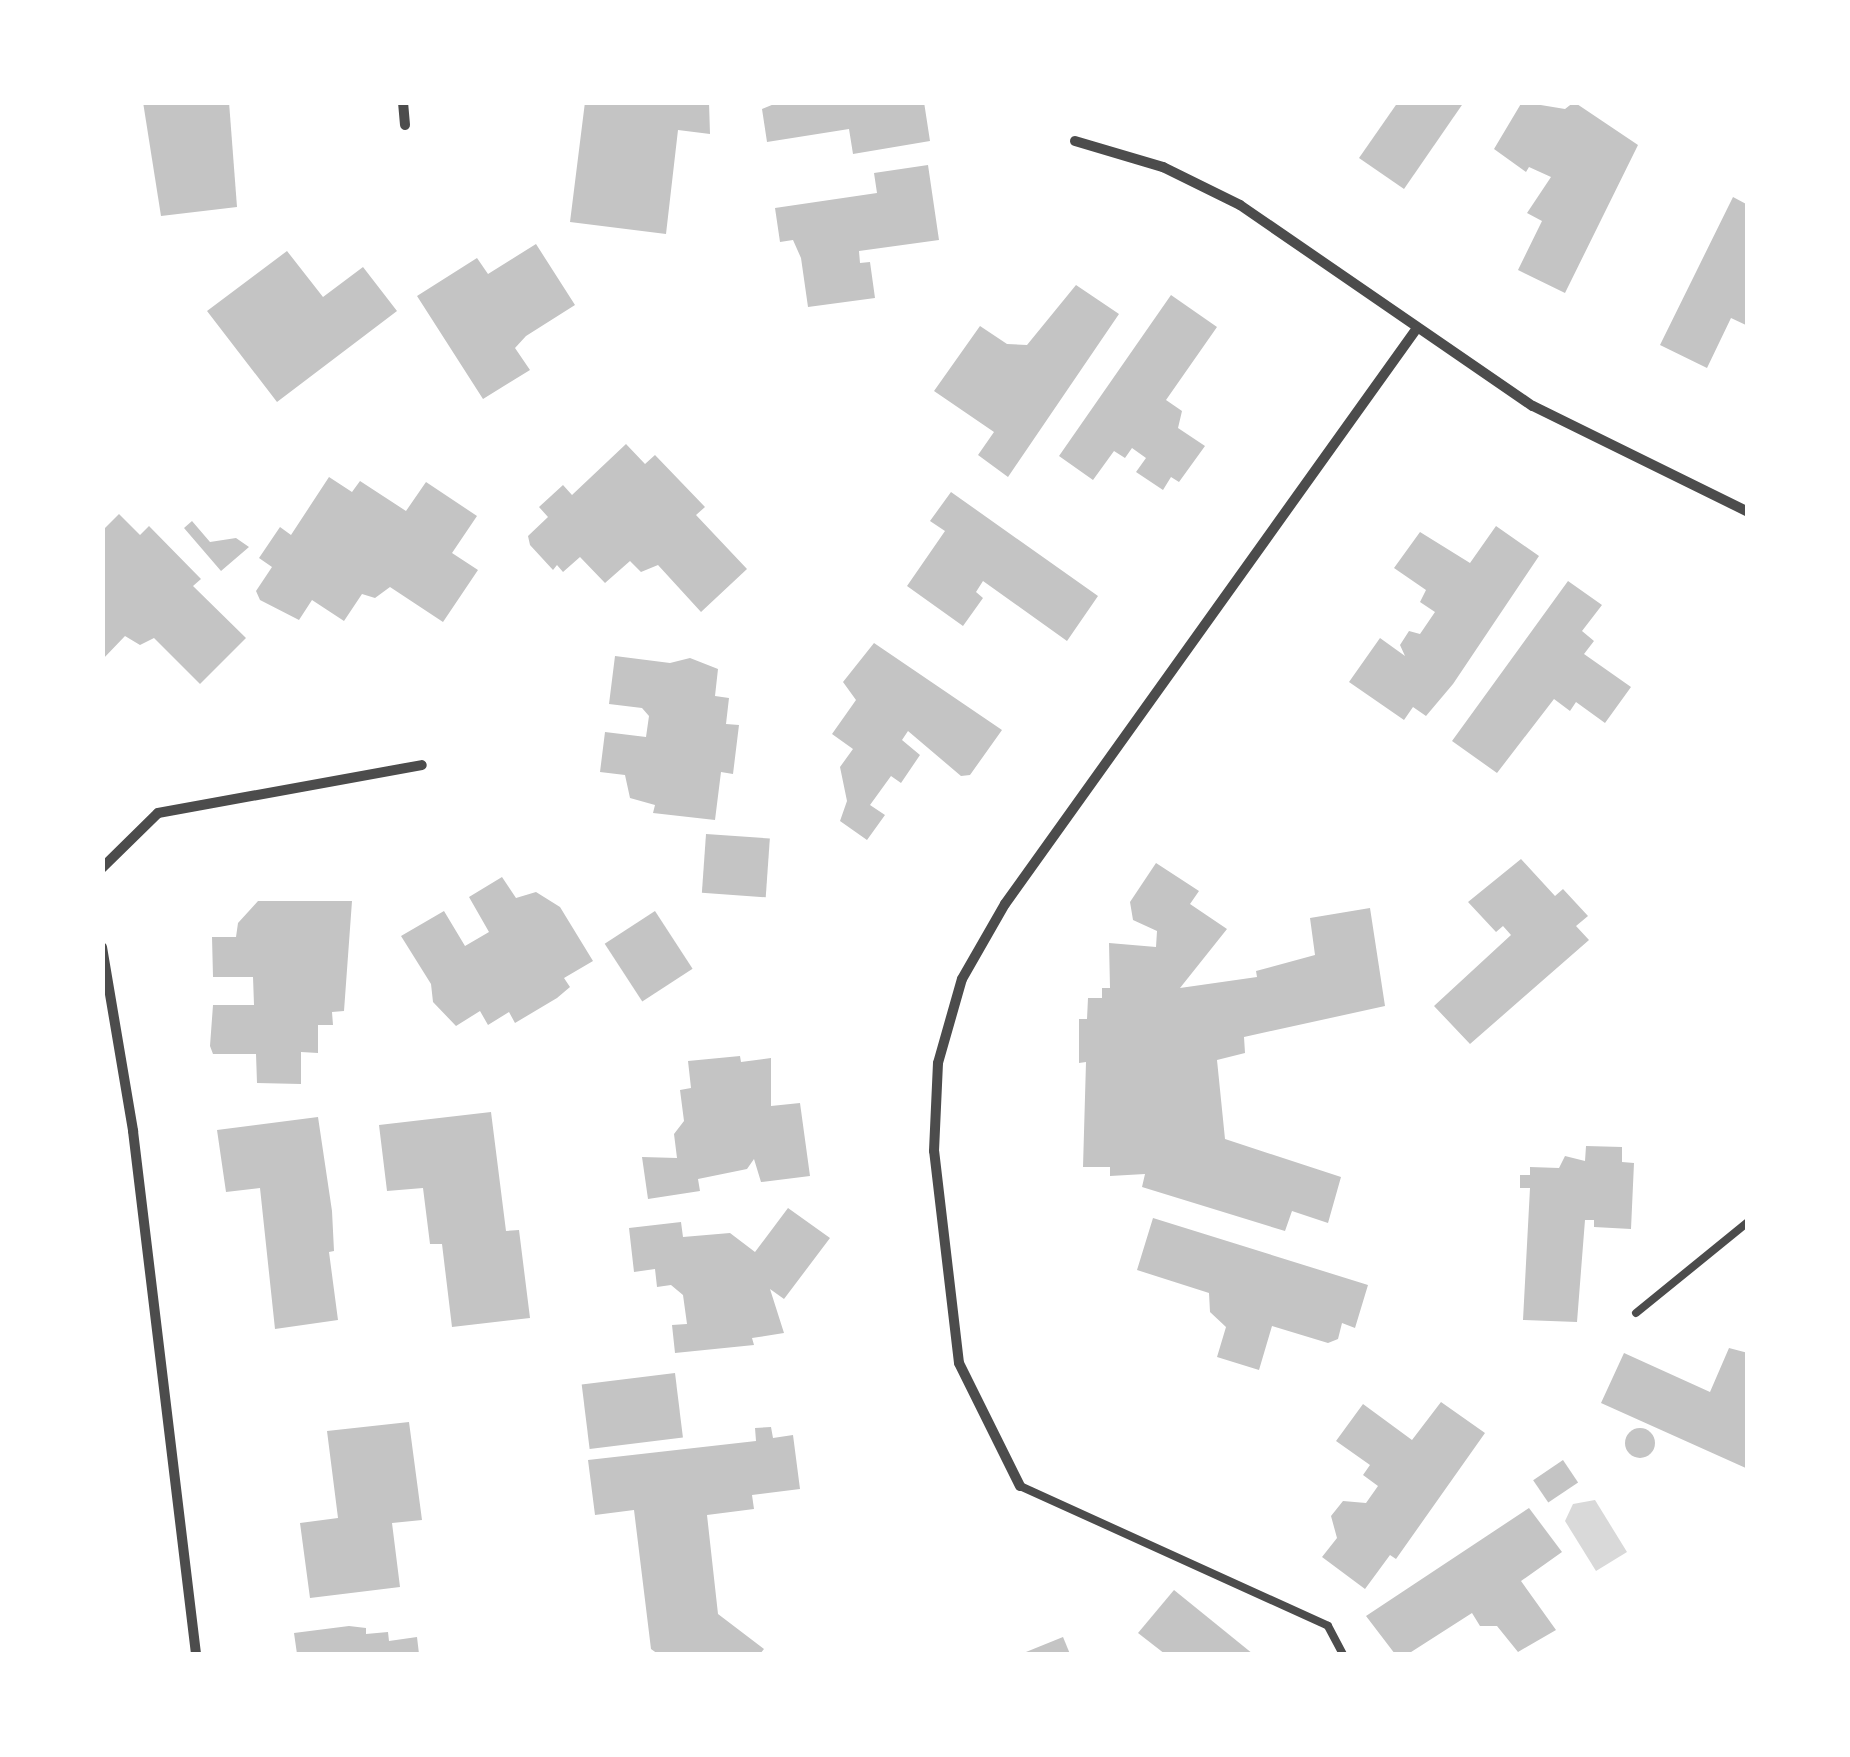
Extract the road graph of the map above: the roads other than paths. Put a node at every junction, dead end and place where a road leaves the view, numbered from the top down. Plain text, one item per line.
1 (403, 102) edge
2 (406, 124) dead end
3 (1076, 141) dead end
4 (1415, 330) junction
5 (1748, 512) edge
6 (422, 765) dead end
7 (102, 868) edge
8 (102, 947) edge
9 (1748, 1222) edge
10 (1636, 1313) dead end
11 (1020, 1486) joint
12 (196, 1654) edge
13 (1344, 1654) edge

1 - 2 street
3 - 4 street
4 - 5 street
4 - 11 street
6 - 7 street
8 - 12 street
9 - 10 lane
11 - 13 lane

